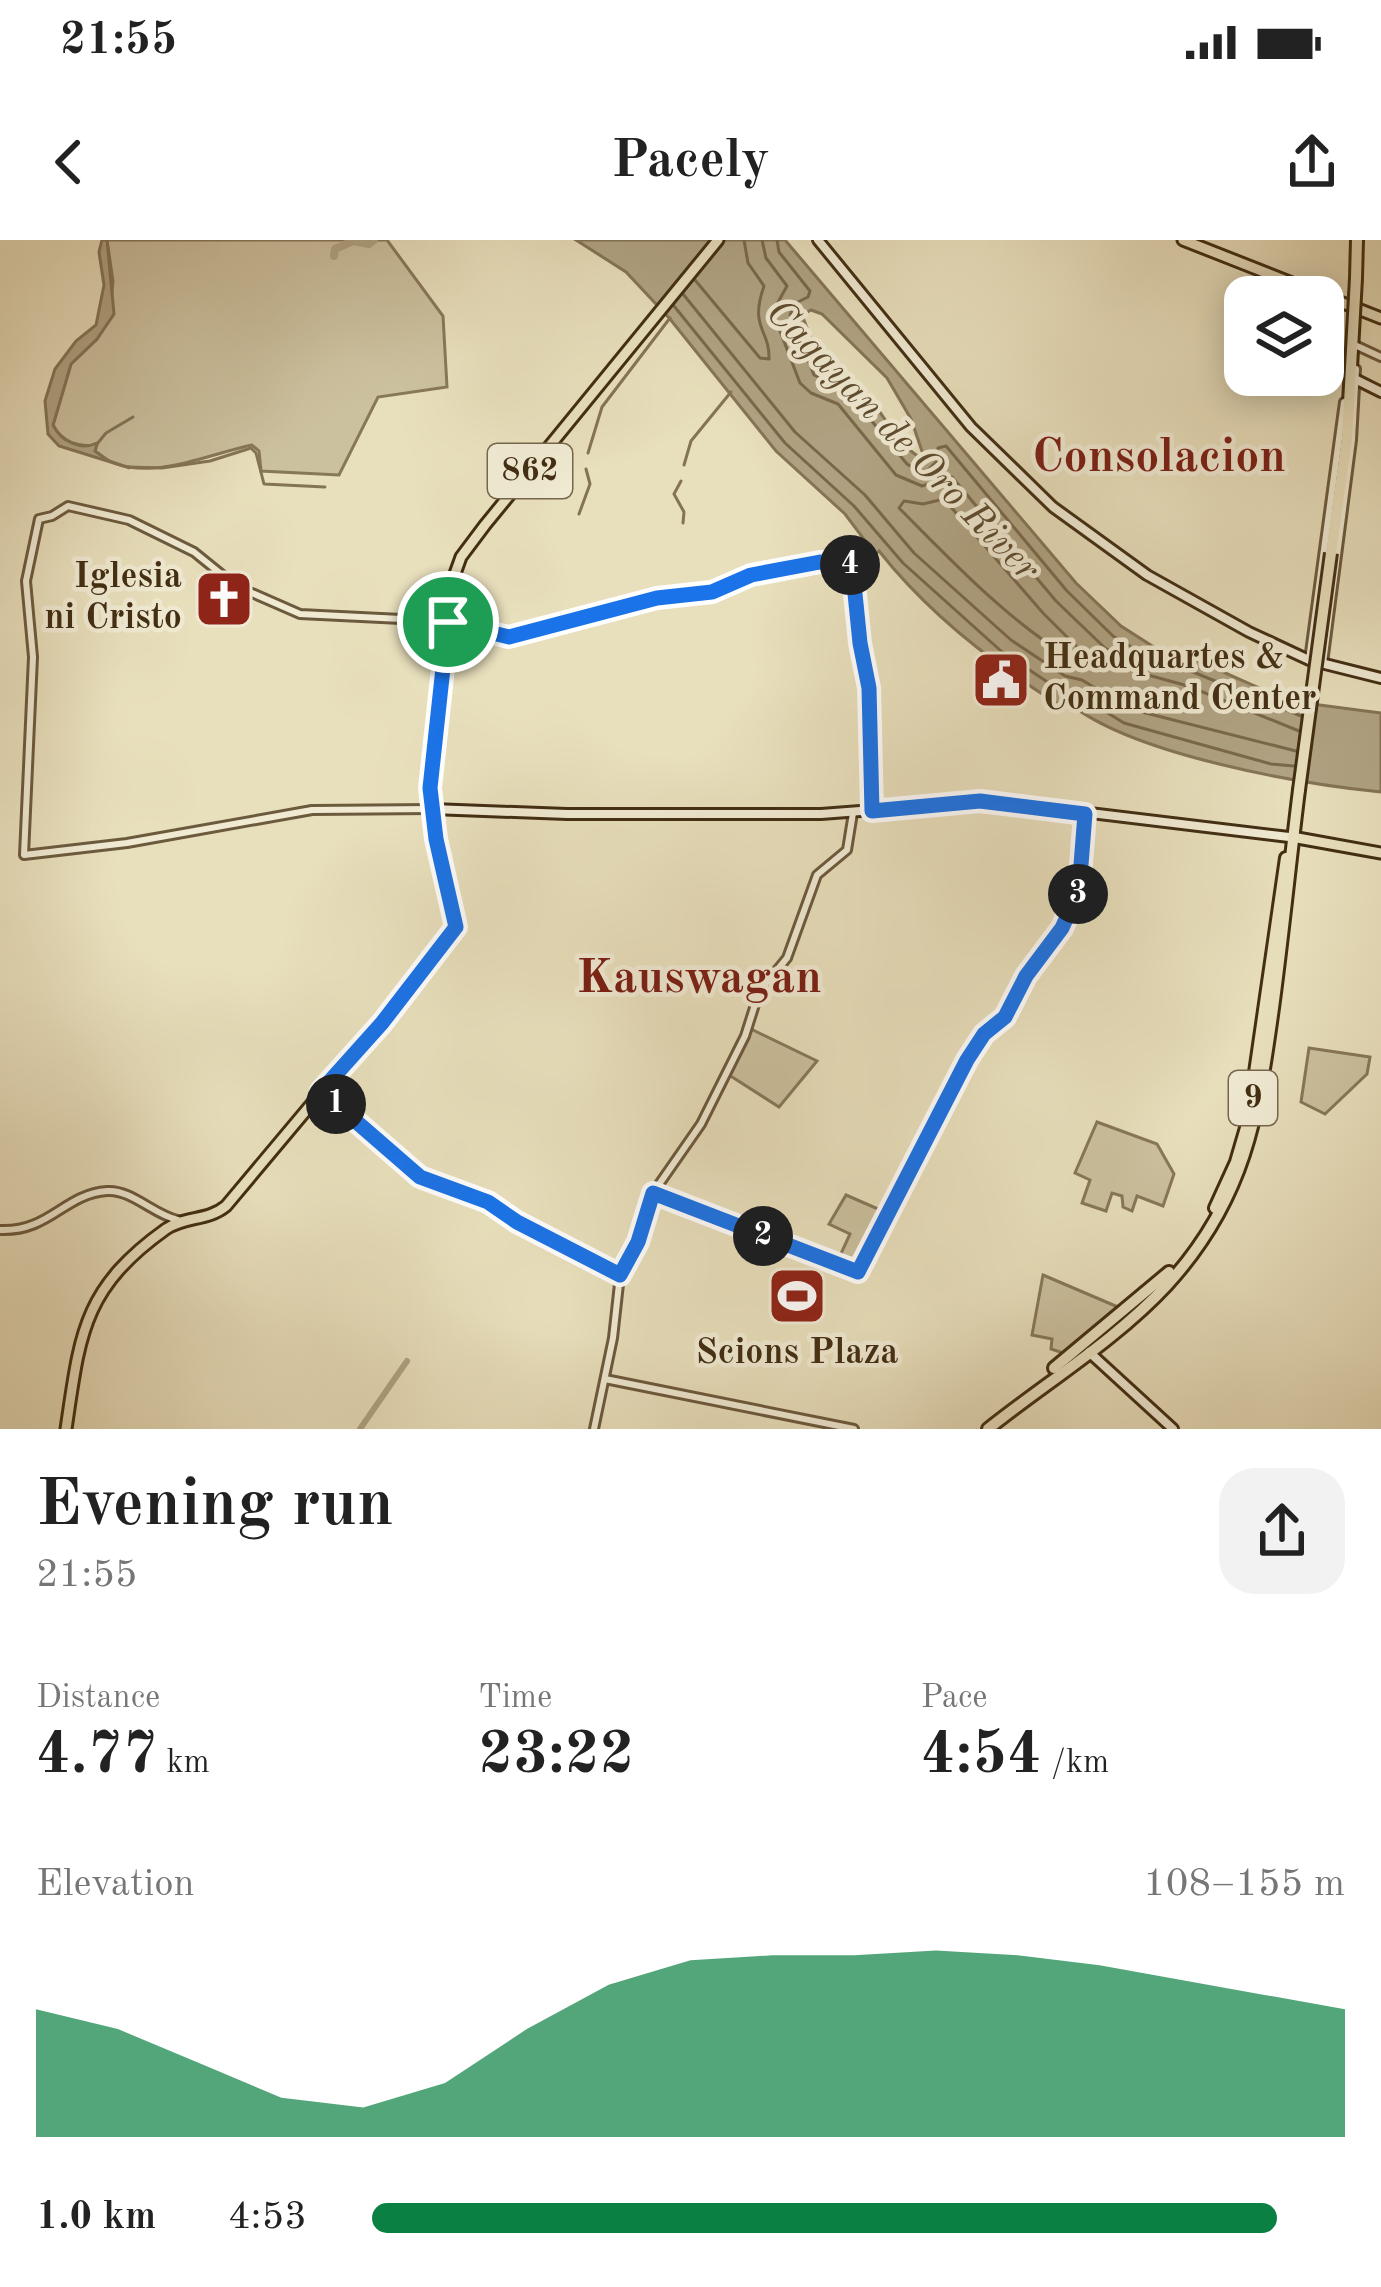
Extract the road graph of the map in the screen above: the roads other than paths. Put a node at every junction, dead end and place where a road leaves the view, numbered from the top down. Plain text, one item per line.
1 (718, 240) edge
2 (818, 240) edge
3 (1183, 240) edge
4 (1357, 240) edge
5 (1359, 309) junction
6 (1381, 318) edge
7 (1356, 330) junction
8 (1357, 346) junction
9 (1381, 357) edge
10 (1353, 374) junction
11 (1381, 392) edge
12 (448, 622) junction
13 (1315, 625) junction
14 (1328, 628) junction
15 (1310, 660) junction
16 (1323, 665) junction
17 (1381, 678) edge
18 (432, 809) junction
19 (872, 811) junction
20 (853, 813) junction
21 (1085, 814) junction
22 (1295, 837) junction
23 (1381, 853) edge
24 (1279, 938) junction
25 (321, 1091) junction
26 (653, 1193) junction
27 (154, 1212) junction
28 (184, 1221) junction
29 (0, 1230) edge
30 (158, 1236) junction
31 (620, 1275) junction
32 (1126, 1316) junction
33 (1088, 1351) junction
34 (605, 1379) junction
35 (67, 1429) edge
36 (594, 1429) edge
37 (854, 1429) edge
38 (977, 1429) edge
39 (988, 1429) edge
40 (1173, 1429) edge

1 - 12 main road, 862
2 - 15 main road
3 - 5 main road
4 - 5 main road, 9
4 - 7 highway, 9, bridge
5 - 6 main road
5 - 7 main road, 9
5 - 10 main road, 9
7 - 8 main road, 9
7 - 10 highway, 9
8 - 9 street
8 - 10 main road, 9
10 - 11 main road
10 - 13 street
10 - 14 street
10 - 22 highway, 9, bridge
12 - 18 main road, 862
12 - 18 street
12 - 19 street
13 - 14 street
13 - 15 street
14 - 16 street
15 - 16 main road
16 - 17 main road
18 - 20 main road
18 - 25 main road, 862
19 - 20 main road
19 - 21 main road
20 - 26 street
21 - 22 main road
21 - 26 street
22 - 23 main road
22 - 24 highway, 9
22 - 24 highway, 9
24 - 32 highway, 9
25 - 28 main road, 862
25 - 31 street
26 - 31 street
27 - 28 street
27 - 29 street
27 - 30 street
28 - 30 main road, 862
30 - 35 main road, 862
31 - 34 street
32 - 33 highway, 9
32 - 38 highway, 9
33 - 39 highway, 9
33 - 40 main road
34 - 36 street
34 - 37 street

